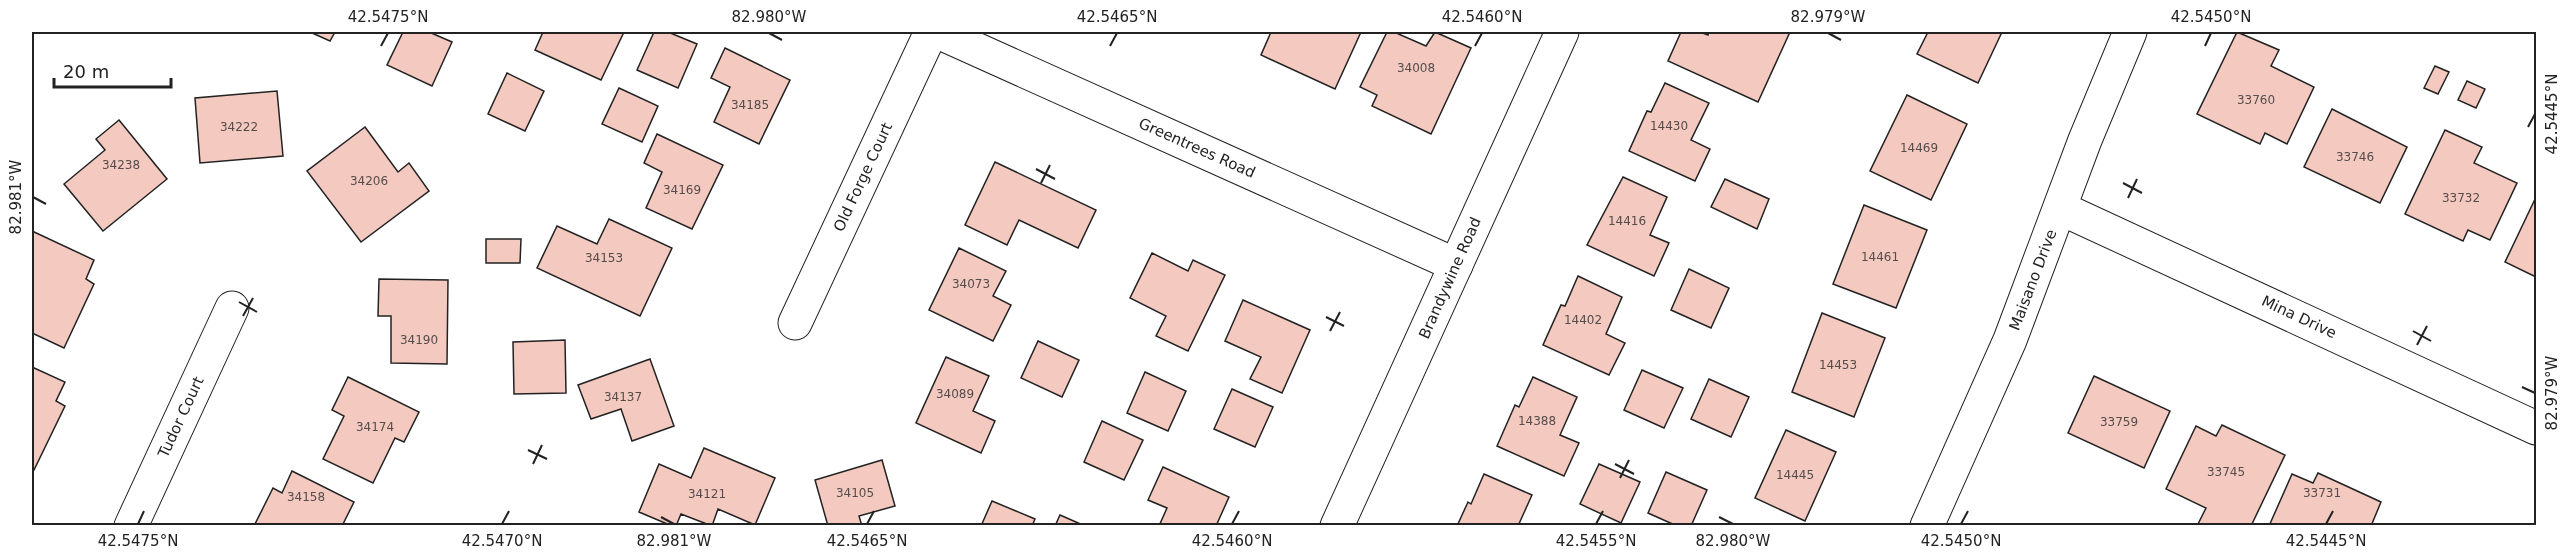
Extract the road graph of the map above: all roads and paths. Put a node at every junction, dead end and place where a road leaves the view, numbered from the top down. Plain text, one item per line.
1 (931, 32) edge
2 (938, 32) edge
3 (1562, 32) edge
4 (2130, 32) edge
5 (2060, 208) junction
6 (1456, 265) junction
7 (232, 308) dead end
8 (795, 323) dead end
9 (2536, 428) edge
10 (131, 525) edge
11 (1337, 525) edge
12 (1927, 525) edge

1 - 8 street, Old Forge Court
2 - 6 street, Greentrees Road
3 - 6 street, Brandywine Road
4 - 5 street, Maisano Drive
5 - 9 street, Mina Drive
5 - 12 street, Maisano Drive
6 - 11 street, Brandywine Road
7 - 10 street, Tudor Court

